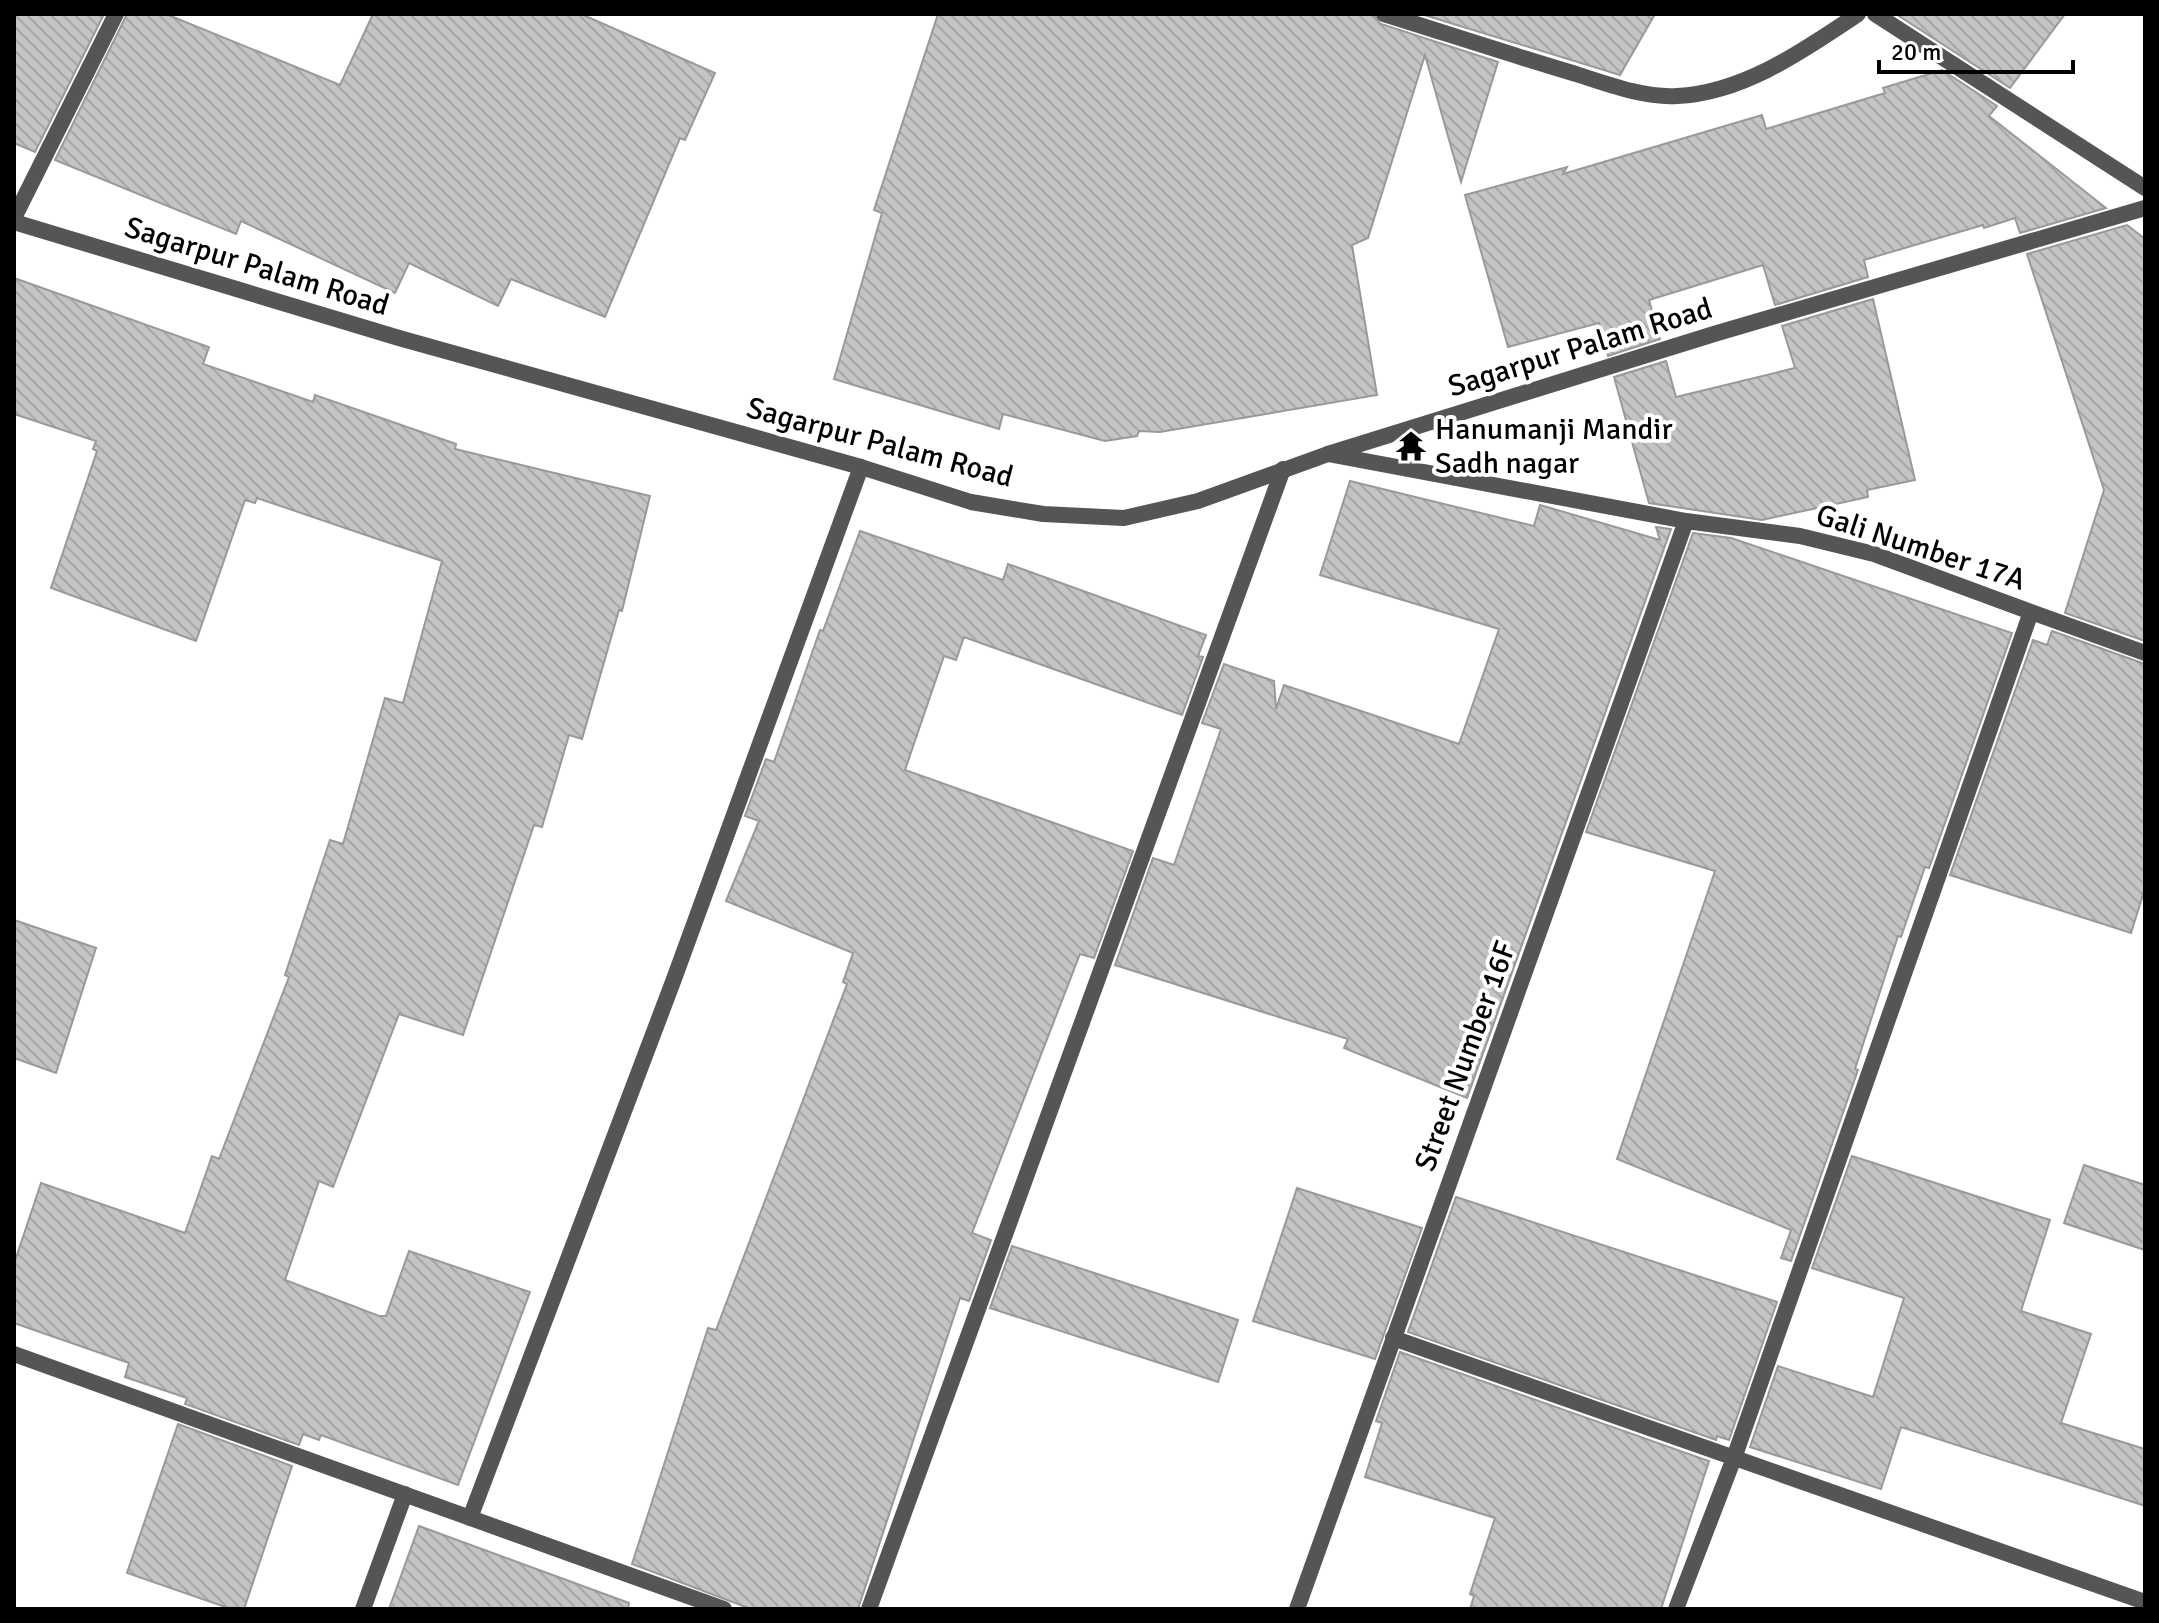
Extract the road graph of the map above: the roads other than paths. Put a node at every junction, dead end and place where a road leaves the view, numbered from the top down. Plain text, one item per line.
1 (116, 14) edge
2 (1384, 14) edge
3 (1858, 14) edge
4 (1875, 14) edge
5 (2145, 188) edge
6 (2145, 208) edge
7 (14, 220) edge
8 (1328, 454) junction
9 (861, 467) junction
10 (1283, 469) junction
11 (1686, 521) junction
12 (2031, 612) junction
13 (2145, 653) edge
14 (1393, 1338) junction
15 (14, 1354) edge
16 (1734, 1458) junction
17 (405, 1494) junction
18 (470, 1518) junction
19 (2145, 1602) edge
20 (363, 1609) edge
21 (724, 1609) edge
22 (869, 1609) edge
23 (1297, 1609) edge
24 (1676, 1609) edge

1 - 7 street
2 - 3 street
4 - 5 street
6 - 8 street, Sagarpur Palam Road
7 - 9 street, Sagarpur Palam Road
8 - 10 street, Sagarpur Palam Road
8 - 11 street, Gali Number 17A
9 - 10 street, Sagarpur Palam Road
9 - 18 street
10 - 22 street
11 - 12 street, Gali Number 17A
11 - 14 street, Street Number 16F
12 - 13 street
12 - 16 street, Gali Number 17A
14 - 16 street
14 - 23 street, Street Number 16F
15 - 17 street
16 - 19 street
16 - 24 street, Gali Number 17A
17 - 18 street
17 - 20 street
18 - 21 street

